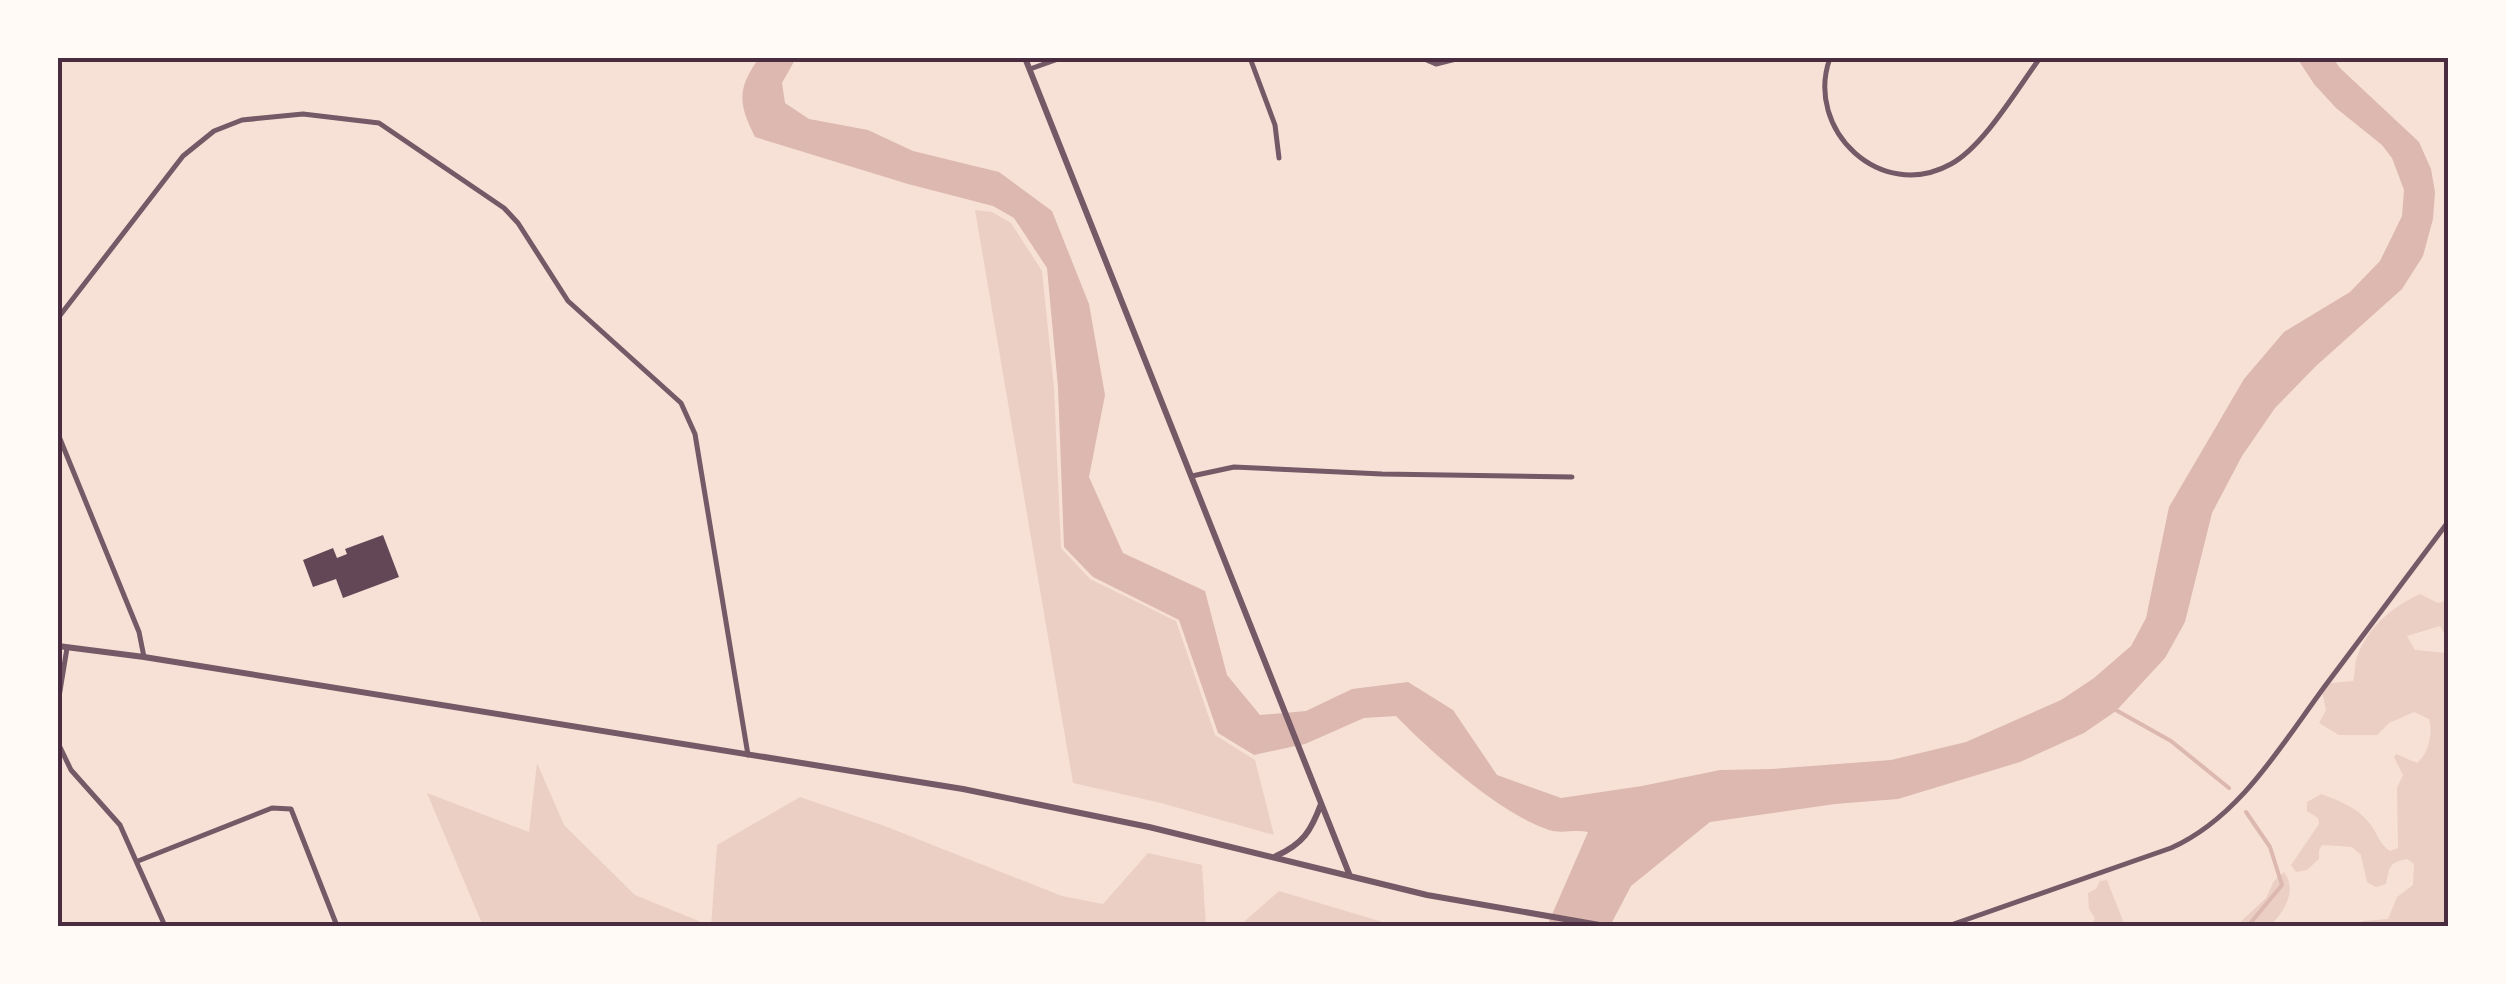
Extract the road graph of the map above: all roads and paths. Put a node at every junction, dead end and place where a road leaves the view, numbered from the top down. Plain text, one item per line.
1 (1025, 58) edge
2 (1062, 58) edge
3 (1250, 58) edge
4 (1422, 58) edge
5 (1460, 58) edge
6 (1830, 58) edge
7 (2040, 58) edge
8 (1030, 69) junction
9 (1278, 158) dead end
10 (58, 318) edge
11 (58, 434) edge
12 (1572, 476) dead end
13 (1190, 477) junction
14 (2448, 522) edge
15 (58, 646) edge
16 (67, 648) junction
17 (144, 657) junction
18 (58, 703) edge
19 (58, 743) edge
20 (59, 754) edge
21 (748, 755) junction
22 (1321, 803) junction
23 (1276, 856) junction
24 (138, 861) junction
25 (1350, 877) junction
26 (165, 926) edge
27 (338, 926) edge
28 (1605, 926) edge
29 (1948, 926) edge

1 - 8 street
2 - 8 street
3 - 9 street
4 - 5 street
6 - 7 street
8 - 13 street
10 - 21 street
11 - 17 street
12 - 13 street
13 - 22 street
14 - 29 street
15 - 16 street
16 - 17 street
16 - 18 street
17 - 21 street
19 - 20 street
20 - 24 street
21 - 23 street
22 - 23 street
22 - 25 street
23 - 25 street
24 - 26 street
24 - 27 street
25 - 28 street

